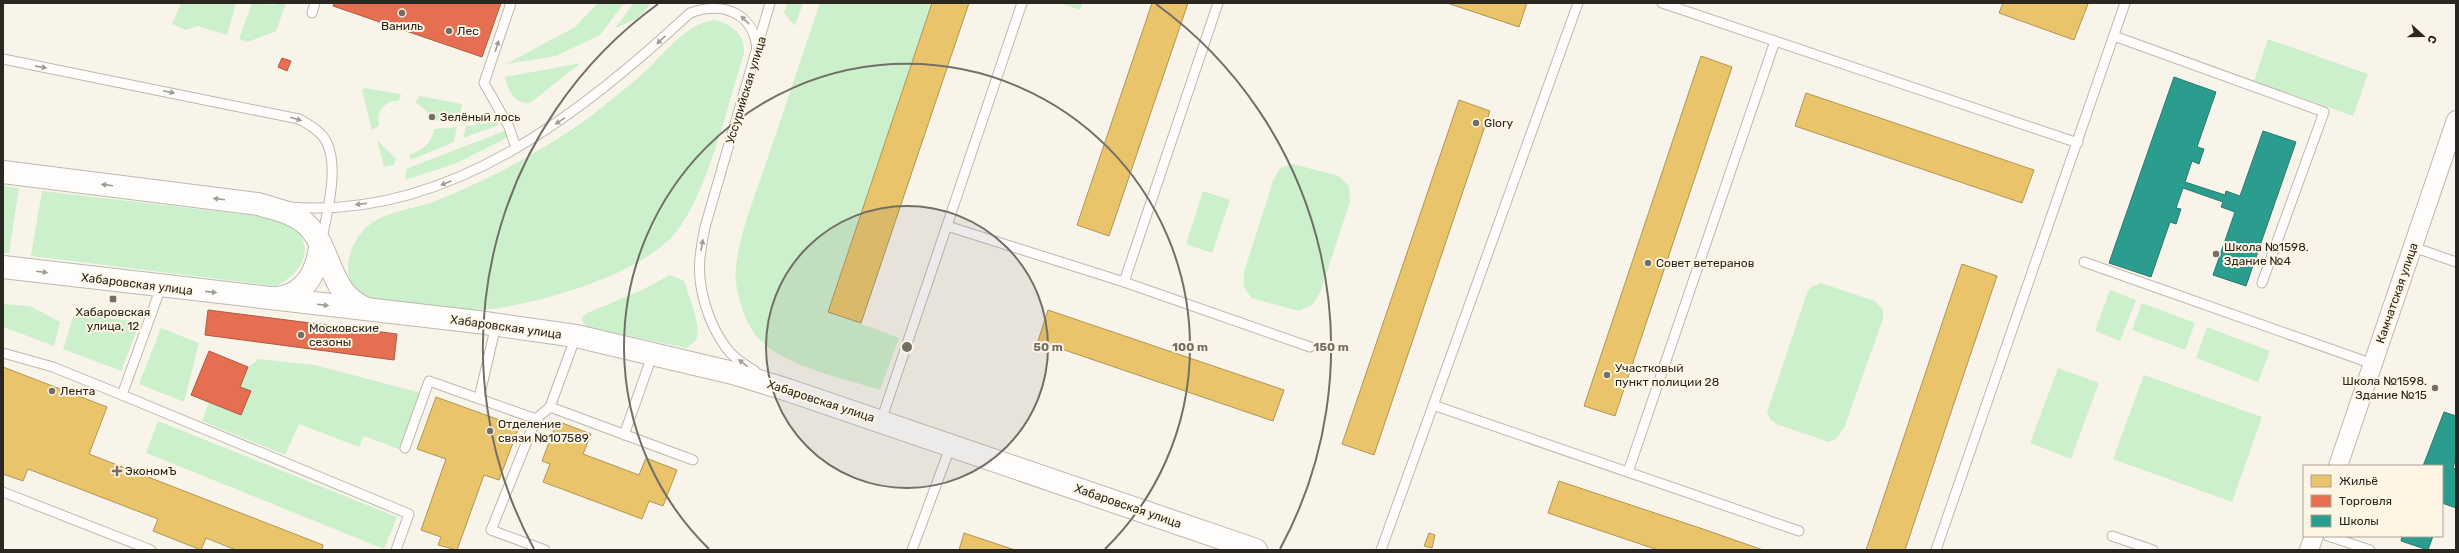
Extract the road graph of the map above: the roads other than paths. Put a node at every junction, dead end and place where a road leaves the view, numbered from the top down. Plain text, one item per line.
1 (315, 3) edge
2 (511, 3) edge
3 (698, 3) edge
4 (770, 3) edge
5 (1022, 3) edge
6 (1218, 3) edge
7 (1578, 3) edge
8 (1662, 3) edge
9 (2126, 3) edge
10 (312, 13) dead end
11 (690, 13) junction
12 (2114, 36) junction
13 (1775, 41) junction
14 (757, 56) junction
15 (3, 59) edge
16 (2456, 120) edge
17 (2078, 143) junction
18 (516, 148) junction
19 (3, 172) edge
20 (258, 204) junction
21 (328, 207) junction
22 (947, 226) junction
23 (2413, 247) junction
24 (320, 248) junction
25 (2084, 262) dead end
26 (2456, 262) edge
27 (3, 267) edge
28 (1124, 282) junction
29 (2262, 283) dead end
30 (161, 287) junction
31 (271, 299) junction
32 (372, 311) junction
33 (496, 325) junction
34 (576, 336) junction
35 (1310, 347) dead end
36 (3, 353) edge
37 (654, 353) junction
38 (2373, 364) junction
39 (788, 390) junction
40 (122, 395) junction
41 (479, 398) junction
42 (1433, 405) junction
43 (550, 407) junction
44 (536, 419) junction
45 (881, 421) junction
46 (624, 435) junction
47 (951, 445) junction
48 (405, 448) dead end
49 (693, 460) dead end
50 (2338, 465) edge
51 (1628, 472) junction
52 (3, 492) edge
53 (1799, 531) dead end
54 (2112, 536) dead end
55 (2314, 537) edge
56 (2331, 537) edge
57 (1229, 546) edge
58 (151, 550) edge
59 (396, 550) edge
60 (545, 550) edge
61 (912, 550) edge
62 (1256, 550) edge
63 (1381, 550) edge
64 (1936, 550) edge
65 (2153, 550) edge
66 (2309, 550) edge
67 (2370, 550) edge

1 - 10 lane
18 -> 2 lane
3 - 11 lane
4 - 14 lane, Уссурийская улица
5 - 22 lane
6 - 28 lane
7 - 42 lane
8 - 13 lane
9 - 12 lane
14 -> 11 lane
11 -> 18 lane, Хабаровская улица
12 - 17 lane
12 - 29 lane
13 - 17 lane
13 - 51 lane
39 -> 14 lane, Уссурийская улица
15 -> 21 lane
16 - 23 street, Камчатская улица
17 - 64 lane
18 -> 21 lane, Хабаровская улица
20 -> 19 main road, Хабаровская улица
20 - 21 lane, Хабаровская улица
20 - 24 main road, Хабаровская улица
21 - 24 lane
22 - 28 lane
22 - 45 lane
23 - 26 lane
23 - 38 street, Камчатская улица
24 - 31 main road, Хабаровская улица
24 - 32 main road, Хабаровская улица
25 - 38 lane
27 -> 30 main road, Хабаровская улица
28 - 35 lane
30 -> 31 main road, Хабаровская улица
30 - 40 lane
31 -> 32 main road, Хабаровская улица
32 - 33 main road, Хабаровская улица
33 - 34 main road, Хабаровская улица
33 - 41 lane
34 - 37 main road, Хабаровская улица
34 - 43 lane
36 - 40 lane
37 - 39 main road, Хабаровская улица
37 - 46 lane
38 - 50 street, Камчатская улица
39 - 45 main road, Хабаровская улица
40 - 59 lane
41 - 44 lane
41 - 48 lane
42 - 51 lane
42 - 63 lane
43 - 44 lane
43 - 46 lane
44 - 60 lane
45 - 47 main road, Хабаровская улица
46 - 49 lane
47 - 57 main road, Хабаровская улица
47 - 61 lane
51 - 53 lane
52 - 58 lane
54 - 65 lane
55 - 66 street
56 - 67 lane
57 - 62 main road, Хабаровская улица

